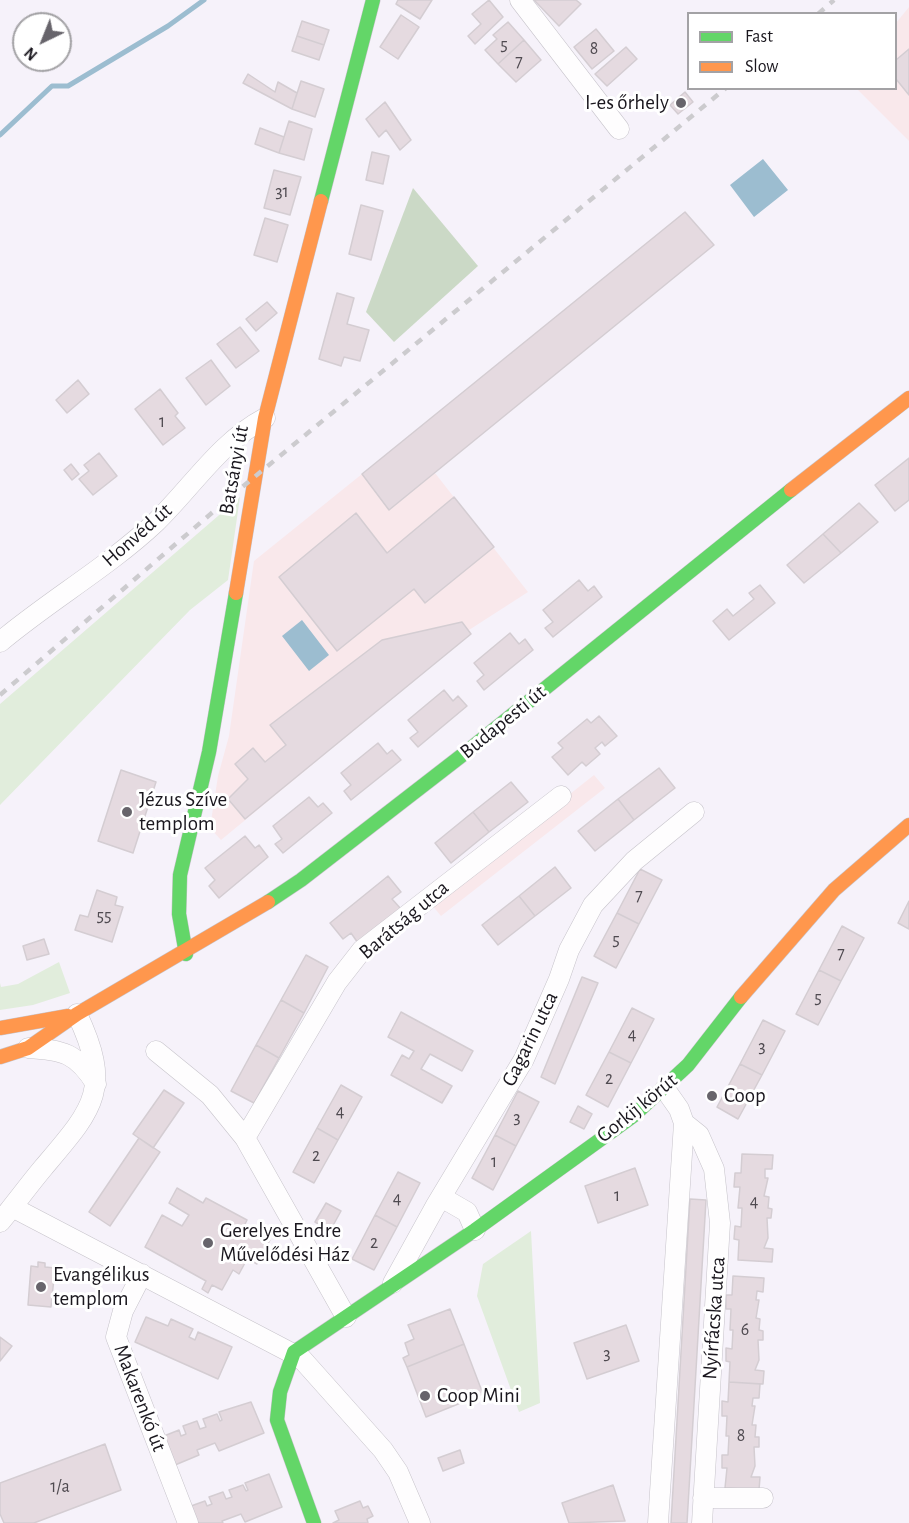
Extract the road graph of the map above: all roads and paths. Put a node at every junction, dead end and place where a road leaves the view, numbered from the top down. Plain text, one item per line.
1 (373, 0) edge
2 (520, 0) edge
3 (619, 129) dead end
4 (909, 398) edge
5 (265, 418) junction
6 (0, 642) edge
7 (561, 796) dead end
8 (694, 812) dead end
9 (909, 825) edge
10 (186, 954) junction
11 (76, 1014) junction
12 (0, 1028) edge
13 (28, 1048) junction
14 (156, 1051) dead end
15 (0, 1057) edge
16 (96, 1084) junction
17 (665, 1089) junction
18 (684, 1123) junction
19 (245, 1138) junction
20 (441, 1197) junction
21 (6, 1214) edge
22 (475, 1230) junction
23 (142, 1274) junction
24 (390, 1289) junction
25 (346, 1317) junction
26 (294, 1353) junction
27 (703, 1498) junction
28 (763, 1498) dead end
29 (188, 1523) edge
30 (314, 1523) edge
31 (420, 1523) edge
32 (658, 1523) edge
33 (702, 1523) edge

1 - 5 street, Batsányi út
2 - 3 street
4 - 10 street, Budapesti út
5 - 6 street, Honvéd út
5 - 10 street, Batsányi út
7 - 19 street, Barátság utca
8 - 20 street, Gagarin utca
9 - 17 street, Gorkij körút
10 - 11 street, Budapesti út
11 - 12 street
11 - 13 street, Budapesti út
11 - 16 street
13 - 15 street, Budapesti út
13 - 16 street, Budapesti út
14 - 19 street
16 - 21 street
17 - 18 street, Nyírfácska utca
17 - 22 street, Gorkij körút
18 - 27 street, Nyírfácska utca
18 - 32 street, Nyírfácska utca
19 - 25 street
20 - 22 street
20 - 24 street, Gagarin utca
21 - 23 street
22 - 24 street, Gorkij körút
23 - 26 street
23 - 29 street, Makarenkó út
24 - 25 street, Gorkij körút
25 - 26 street, Gorkij körút
26 - 30 street
26 - 31 street
27 - 28 street
27 - 33 street, Nyírfácska utca

